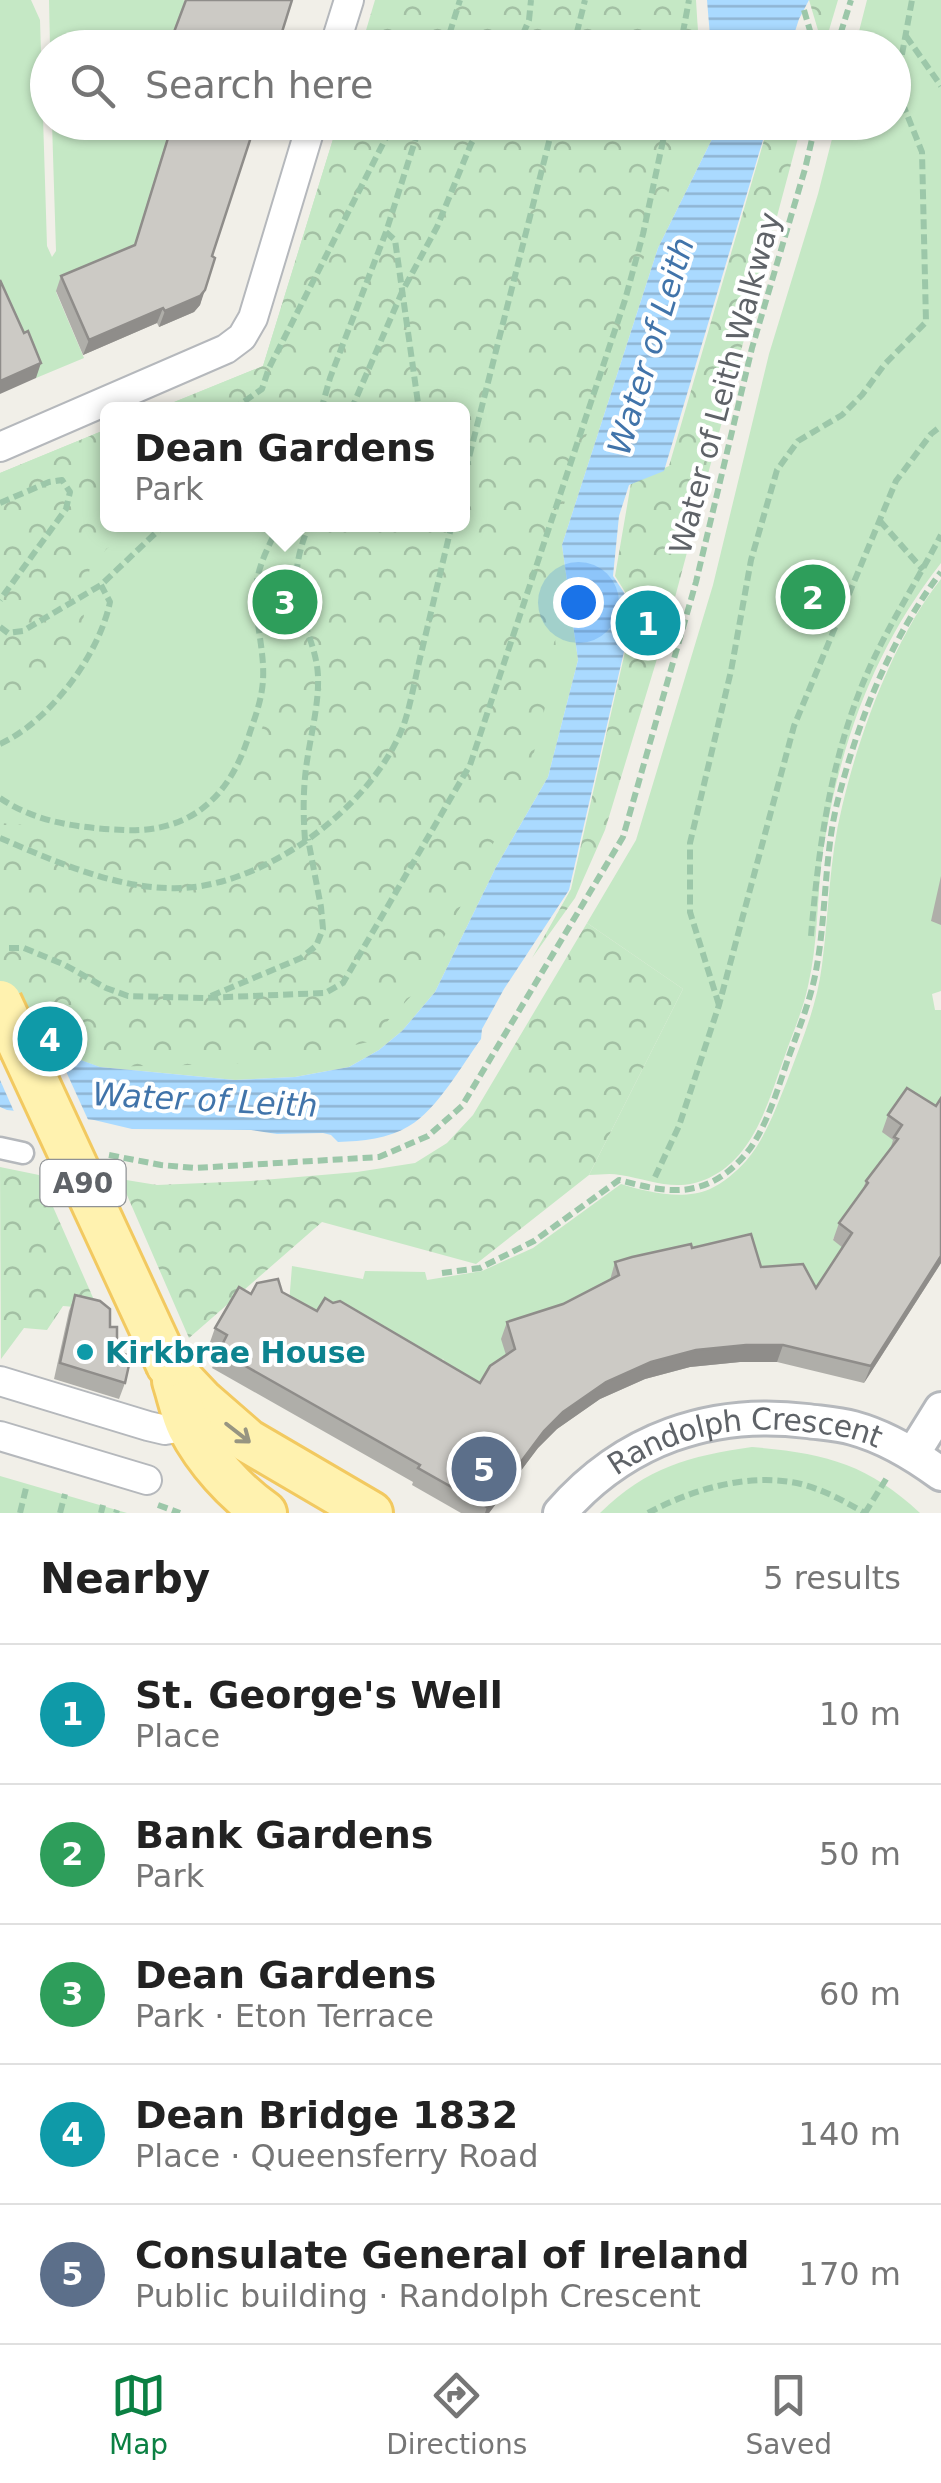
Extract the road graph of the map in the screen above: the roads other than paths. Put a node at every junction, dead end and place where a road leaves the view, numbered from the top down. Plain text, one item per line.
1 (349, 0) edge
2 (340, 30) edge
3 (307, 140) edge
4 (105, 402) edge
5 (100, 404) edge
6 (0, 447) edge
7 (0, 1002) edge
8 (0, 1148) edge
9 (23, 1153) dead end
10 (168, 1364) junction
11 (0, 1381) edge
12 (941, 1409) edge
13 (188, 1426) junction
14 (0, 1436) edge
15 (913, 1454) junction
16 (941, 1474) edge
17 (147, 1480) dead end
18 (265, 1513) edge
19 (371, 1513) edge
20 (560, 1513) edge

1 - 2 street
3 - 4 street
5 - 6 street
7 - 10 main road, A90, bridge
8 - 9 street
10 - 13 main road, A90
10 -> 19 main road, A90
11 - 13 street
12 - 15 street
13 - 18 main road, A90
14 - 17 street
15 - 16 street, Randolph Crescent
15 - 20 street, Randolph Crescent

